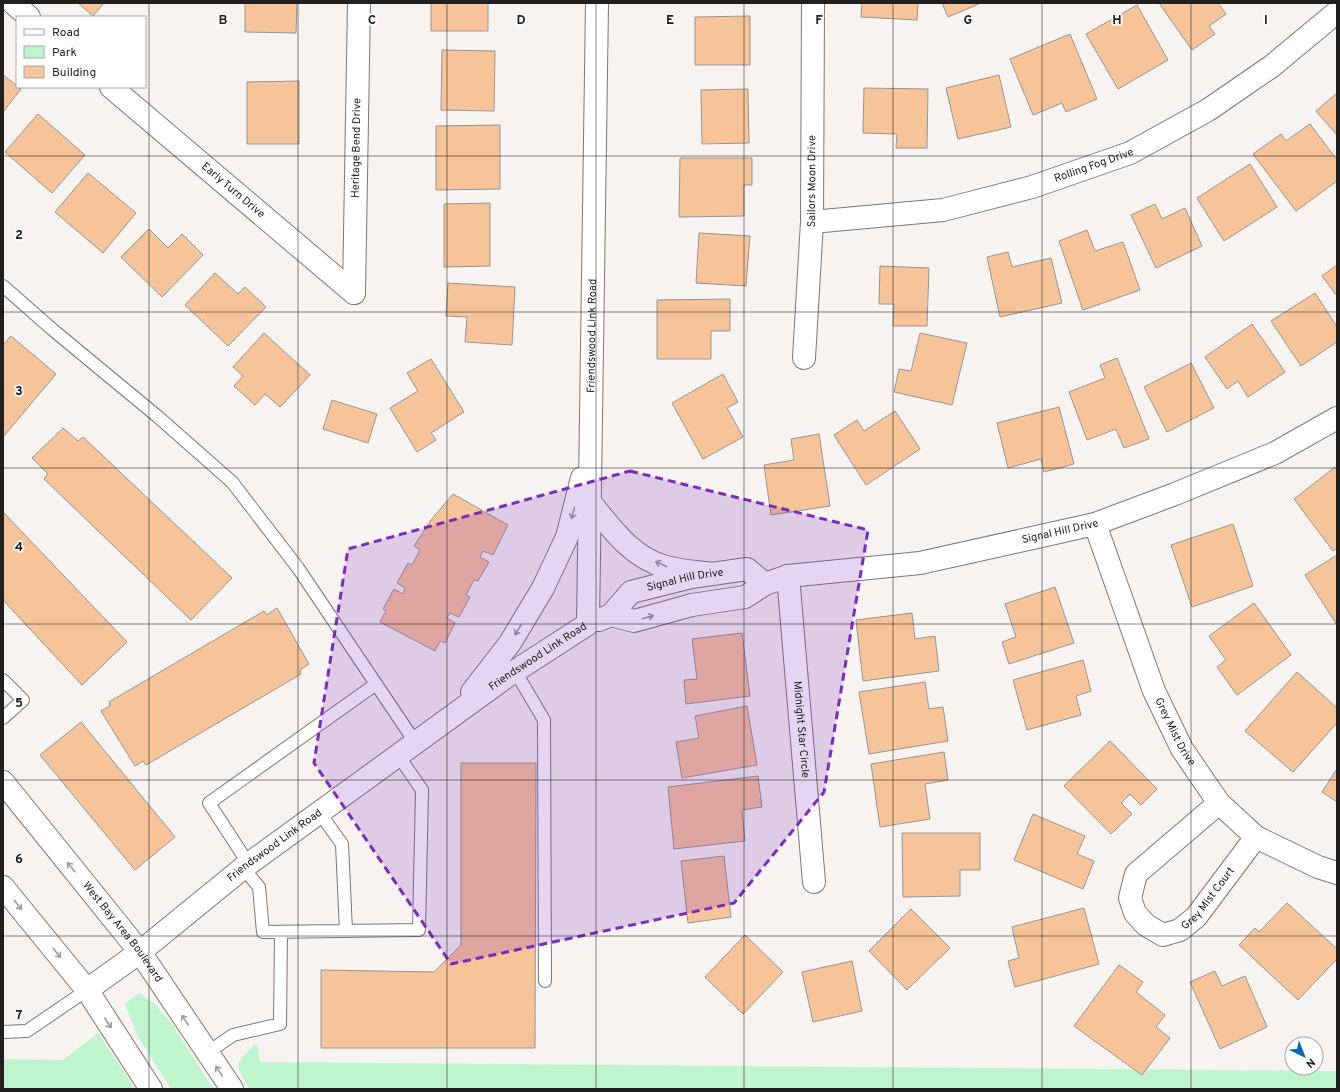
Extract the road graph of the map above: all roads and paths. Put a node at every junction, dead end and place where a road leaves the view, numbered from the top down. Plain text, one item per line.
1 (13, 3) edge
2 (359, 3) edge
3 (597, 3) edge
4 (813, 3) edge
5 (1337, 12) edge
6 (28, 16) edge
7 (113, 88) edge
8 (812, 222) junction
9 (3, 286) edge
10 (354, 293) joint
11 (804, 358) dead end
12 (1337, 418) edge
13 (591, 448) junction
14 (590, 502) junction
15 (1095, 524) junction
16 (713, 574) junction
17 (788, 576) junction
18 (766, 584) junction
19 (611, 615) junction
20 (588, 624) junction
21 (515, 671) junction
22 (3, 680) edge
23 (376, 684) junction
24 (455, 713) junction
25 (3, 718) edge
26 (406, 748) junction
27 (3, 782) edge
28 (1219, 803) junction
29 (319, 812) junction
30 (1256, 837) junction
31 (246, 866) junction
32 (1337, 874) edge
33 (814, 882) dead end
34 (3, 887) edge
35 (346, 931) junction
36 (281, 932) junction
37 (140, 952) junction
38 (545, 981) dead end
39 (87, 990) junction
40 (3, 1032) edge
41 (207, 1053) junction
42 (151, 1089) edge
43 (232, 1089) edge

1 - 6 street
2 - 10 street, Heritage Bend Drive
3 - 13 street, Friendswood Link Road
4 - 8 street, Sailors Moon Drive
5 - 8 street, Rolling Fog Drive
7 - 10 street, Early Turn Drive
8 - 11 street, Sailors Moon Drive
9 - 23 lane
12 - 15 street, Signal Hill Drive
13 - 14 street, Friendswood Link Road
13 -> 24 street
16 -> 14 street
14 - 20 street, Friendswood Link Road
15 - 17 street, Signal Hill Drive
15 - 28 street, Grey Mist Drive
16 - 18 street, Signal Hill Drive
16 - 19 street, Signal Hill Drive
17 - 18 street, Signal Hill Drive
17 - 33 street, Midnight Star Circle
19 -> 18 street, Signal Hill Drive
19 - 20 street, Signal Hill Drive
20 - 21 street, Friendswood Link Road
21 - 24 street, Friendswood Link Road
21 - 38 lane
22 - 25 lane
23 - 26 lane
23 - 31 lane
24 - 26 street, Friendswood Link Road
26 - 29 street, Friendswood Link Road
26 - 35 lane
37 -> 27 street, West Bay Area Boulevard
28 - 30 street, Grey Mist Drive
28 - 30 street, Grey Mist Court
29 - 31 street, Friendswood Link Road
29 - 35 lane
30 - 32 street, Grey Mist Drive
31 - 36 lane
31 - 37 street, Friendswood Link Road
34 -> 39 street
35 - 36 lane
36 - 41 lane
37 - 39 street, Friendswood Link Road
41 -> 37 street, West Bay Area Boulevard
39 - 40 lane
39 -> 42 street
43 -> 41 street, West Bay Area Boulevard

